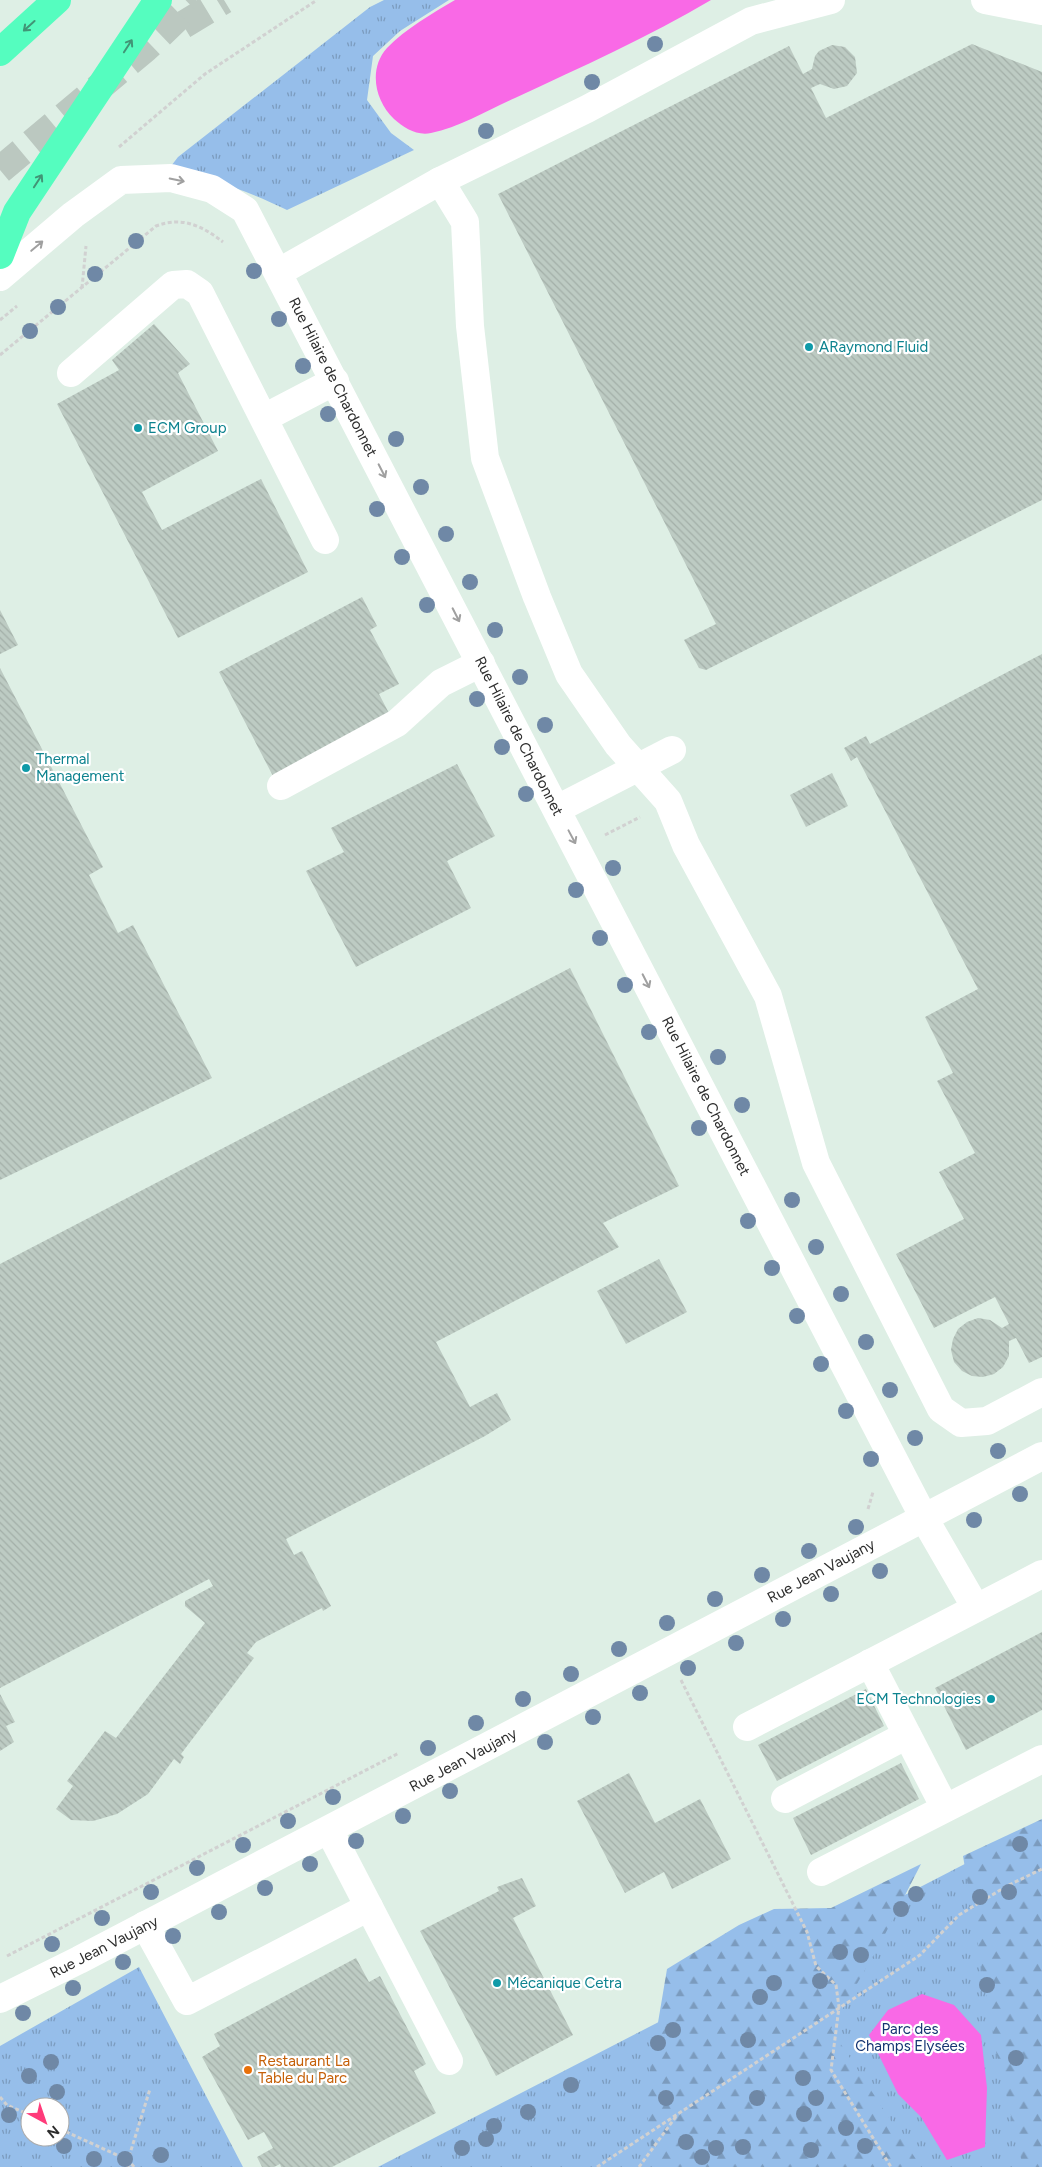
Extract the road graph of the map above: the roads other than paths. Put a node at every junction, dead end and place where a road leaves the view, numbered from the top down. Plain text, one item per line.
1 (57, 0) edge
2 (158, 0) edge
3 (832, 0) edge
4 (985, 0) edge
5 (1042, 10) edge
6 (0, 52) edge
7 (440, 181) junction
8 (0, 255) edge
9 (279, 272) junction
10 (0, 277) edge
11 (71, 373) dead end
12 (336, 381) junction
13 (264, 418) junction
14 (325, 540) dead end
15 (481, 662) junction
16 (672, 750) dead end
17 (638, 769) junction
18 (280, 786) dead end
19 (557, 810) junction
20 (1042, 1392) edge
21 (1042, 1456) edge
22 (924, 1518) junction
23 (1042, 1574) edge
24 (976, 1608) junction
25 (870, 1663) junction
26 (746, 1727) dead end
27 (907, 1736) junction
28 (1042, 1759) edge
29 (785, 1799) dead end
30 (946, 1808) junction
31 (329, 1830) junction
32 (821, 1872) dead end
33 (369, 1907) junction
34 (146, 1925) junction
35 (0, 2000) edge
36 (449, 2061) dead end

1 -> 6 main road
8 -> 2 main road
3 - 7 street
4 - 5 street
7 - 9 street
7 - 17 street
10 -> 9 street, Rue Hilaire de Chardonnet
9 - 12 street, Rue Hilaire de Chardonnet
11 - 13 street
12 - 13 street
12 -> 15 street, Rue Hilaire de Chardonnet
13 - 14 street
15 - 18 street
15 - 19 street, Rue Hilaire de Chardonnet
16 - 17 street
17 - 19 street
17 - 20 street
19 -> 22 street, Rue Hilaire de Chardonnet
21 - 22 street, Rue Jean Vaujany
22 - 24 street, Rue Hilaire de Chardonnet
22 - 31 street, Rue Jean Vaujany
23 - 24 street
24 - 25 street
25 - 26 street
25 - 27 street
27 - 29 street
27 - 30 street
28 - 30 street
30 - 32 street
31 - 33 street
31 - 34 street, Rue Jean Vaujany
33 - 34 street
33 - 36 street
34 - 35 street, Rue Jean Vaujany

